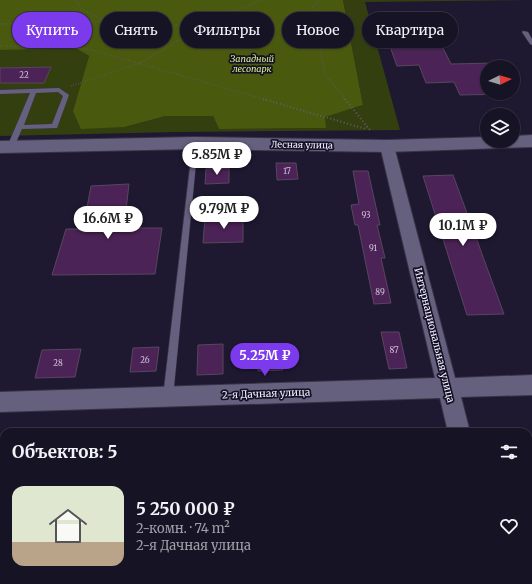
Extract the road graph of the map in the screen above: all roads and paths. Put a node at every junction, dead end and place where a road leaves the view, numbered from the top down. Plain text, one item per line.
1 (76, 0) edge
2 (261, 0) edge
3 (319, 0) edge
4 (232, 12) edge
5 (100, 18) edge
6 (100, 21) edge
7 (0, 24) edge
8 (524, 32) dead end
9 (180, 39) edge
10 (532, 43) edge
11 (0, 46) edge
12 (140, 63) junction
13 (59, 90) junction
14 (34, 91) junction
15 (0, 92) edge
16 (20, 127) junction
17 (532, 142) edge
18 (195, 143) junction
19 (387, 146) junction
20 (6, 147) edge
21 (532, 385) edge
22 (448, 388) junction
23 (168, 397) junction
24 (0, 402) edge
25 (458, 428) edge

1 - 5 path
2 - 4 path
3 - 12 path
6 - 7 path
8 - 10 lane
9 - 12 path
11 - 12 path
12 - 13 path
13 - 14 lane
13 - 16 lane
14 - 15 lane
14 - 16 lane
16 - 20 lane
17 - 19 street, Лесная улица
18 - 19 street, Лесная улица
18 - 20 street, Лесная улица
18 - 23 lane
19 - 22 street, Интернациональная улица
21 - 22 street, 2-я Дачная улица
22 - 23 street, 2-я Дачная улица
22 - 25 street, Интернациональная улица
23 - 24 street, 2-я Дачная улица

